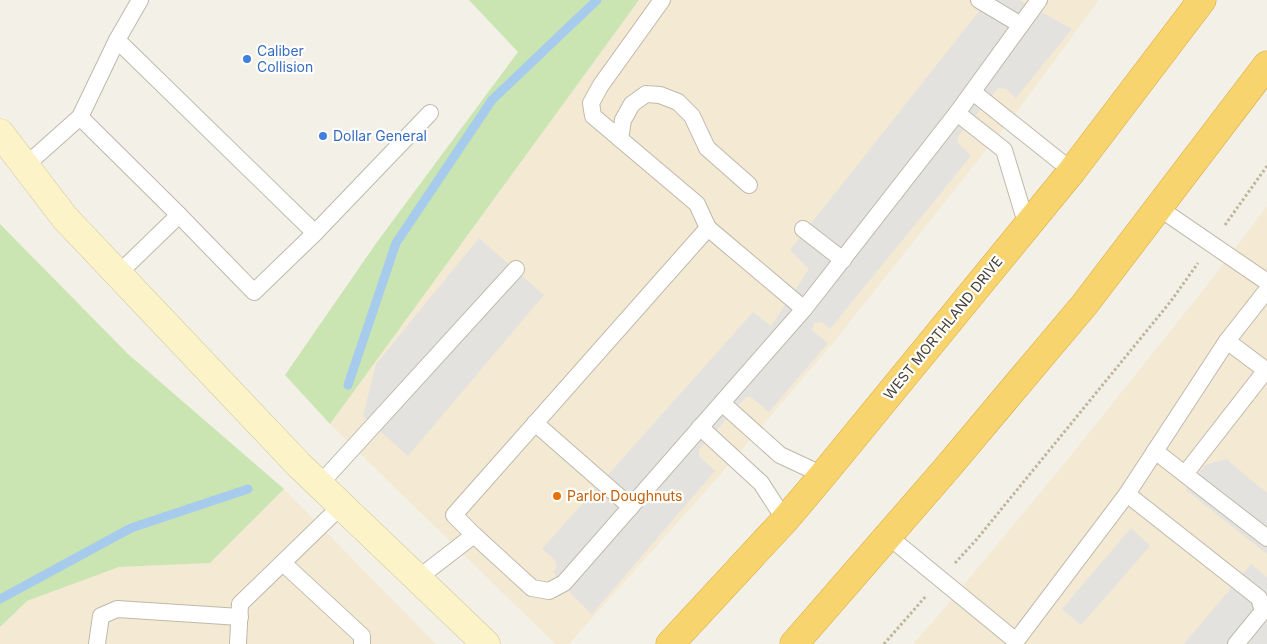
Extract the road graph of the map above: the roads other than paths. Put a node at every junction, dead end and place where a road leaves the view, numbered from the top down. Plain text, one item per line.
1 (140, 0) edge
2 (662, 0) edge
3 (979, 0) edge
4 (1039, 0) edge
5 (1202, 0) edge
6 (1022, 25) junction
7 (117, 40) junction
8 (1265, 73) edge
9 (973, 92) junction
10 (430, 113) dead end
11 (957, 113) junction
12 (80, 117) junction
13 (0, 133) edge
14 (620, 139) junction
15 (25, 166) junction
16 (1072, 171) junction
17 (749, 185) dead end
18 (1159, 208) junction
19 (179, 215) junction
20 (1027, 226) junction
21 (708, 228) junction
22 (803, 228) dead end
23 (315, 233) junction
24 (843, 260) junction
25 (516, 269) dead end
26 (118, 274) junction
27 (1267, 282) edge
28 (1267, 290) edge
29 (804, 309) junction
30 (1227, 341) junction
31 (1266, 370) edge
32 (722, 403) junction
33 (535, 423) junction
34 (700, 427) junction
35 (1155, 450) junction
36 (1185, 474) junction
37 (823, 475) junction
38 (319, 485) junction
39 (1127, 494) junction
40 (341, 506) junction
41 (631, 507) junction
42 (785, 520) junction
43 (474, 534) junction
44 (888, 536) junction
45 (1267, 538) edge
46 (283, 563) junction
47 (418, 579) junction
48 (240, 617) junction
49 (1016, 643) edge
50 (97, 644) edge
51 (238, 644) edge
52 (362, 644) edge
53 (486, 644) edge
54 (670, 644) edge
55 (794, 644) edge
56 (1236, 644) edge

1 - 7 lane
2 - 14 lane
3 - 6 lane
4 - 6 lane
5 - 16 highway, WEST MORTHLAND DRIVE
6 - 9 lane
7 - 12 lane
7 - 23 lane
8 - 18 highway
9 - 11 lane
9 - 16 lane
10 - 23 lane
11 - 20 lane
11 - 24 lane
12 - 15 lane
12 - 19 lane
13 - 15 main road
14 - 17 lane
14 - 21 lane
15 - 26 main road
16 - 20 highway, WEST MORTHLAND DRIVE
18 - 27 lane
18 - 44 highway
19 - 23 lane
19 - 26 lane
20 - 37 highway, WEST MORTHLAND DRIVE
21 - 29 lane
21 - 33 lane
22 - 24 lane
24 - 29 lane
25 - 38 lane
26 - 38 main road
28 - 30 lane
29 - 32 lane
30 - 31 lane
30 - 35 lane
31 - 36 lane
32 - 34 lane
32 - 37 lane
33 - 41 lane
33 - 43 lane
34 - 41 lane
34 - 42 lane
35 - 36 lane
35 - 39 lane
36 - 45 lane
37 - 42 highway, WEST MORTHLAND DRIVE
38 - 40 main road
39 - 49 lane
39 - 56 lane
40 - 46 lane
40 - 47 main road
41 - 43 lane
42 - 54 highway, WEST MORTHLAND DRIVE
43 - 47 lane
44 - 49 lane
44 - 55 highway
46 - 48 lane
46 - 52 lane
47 - 53 main road
48 - 50 lane
48 - 51 lane

